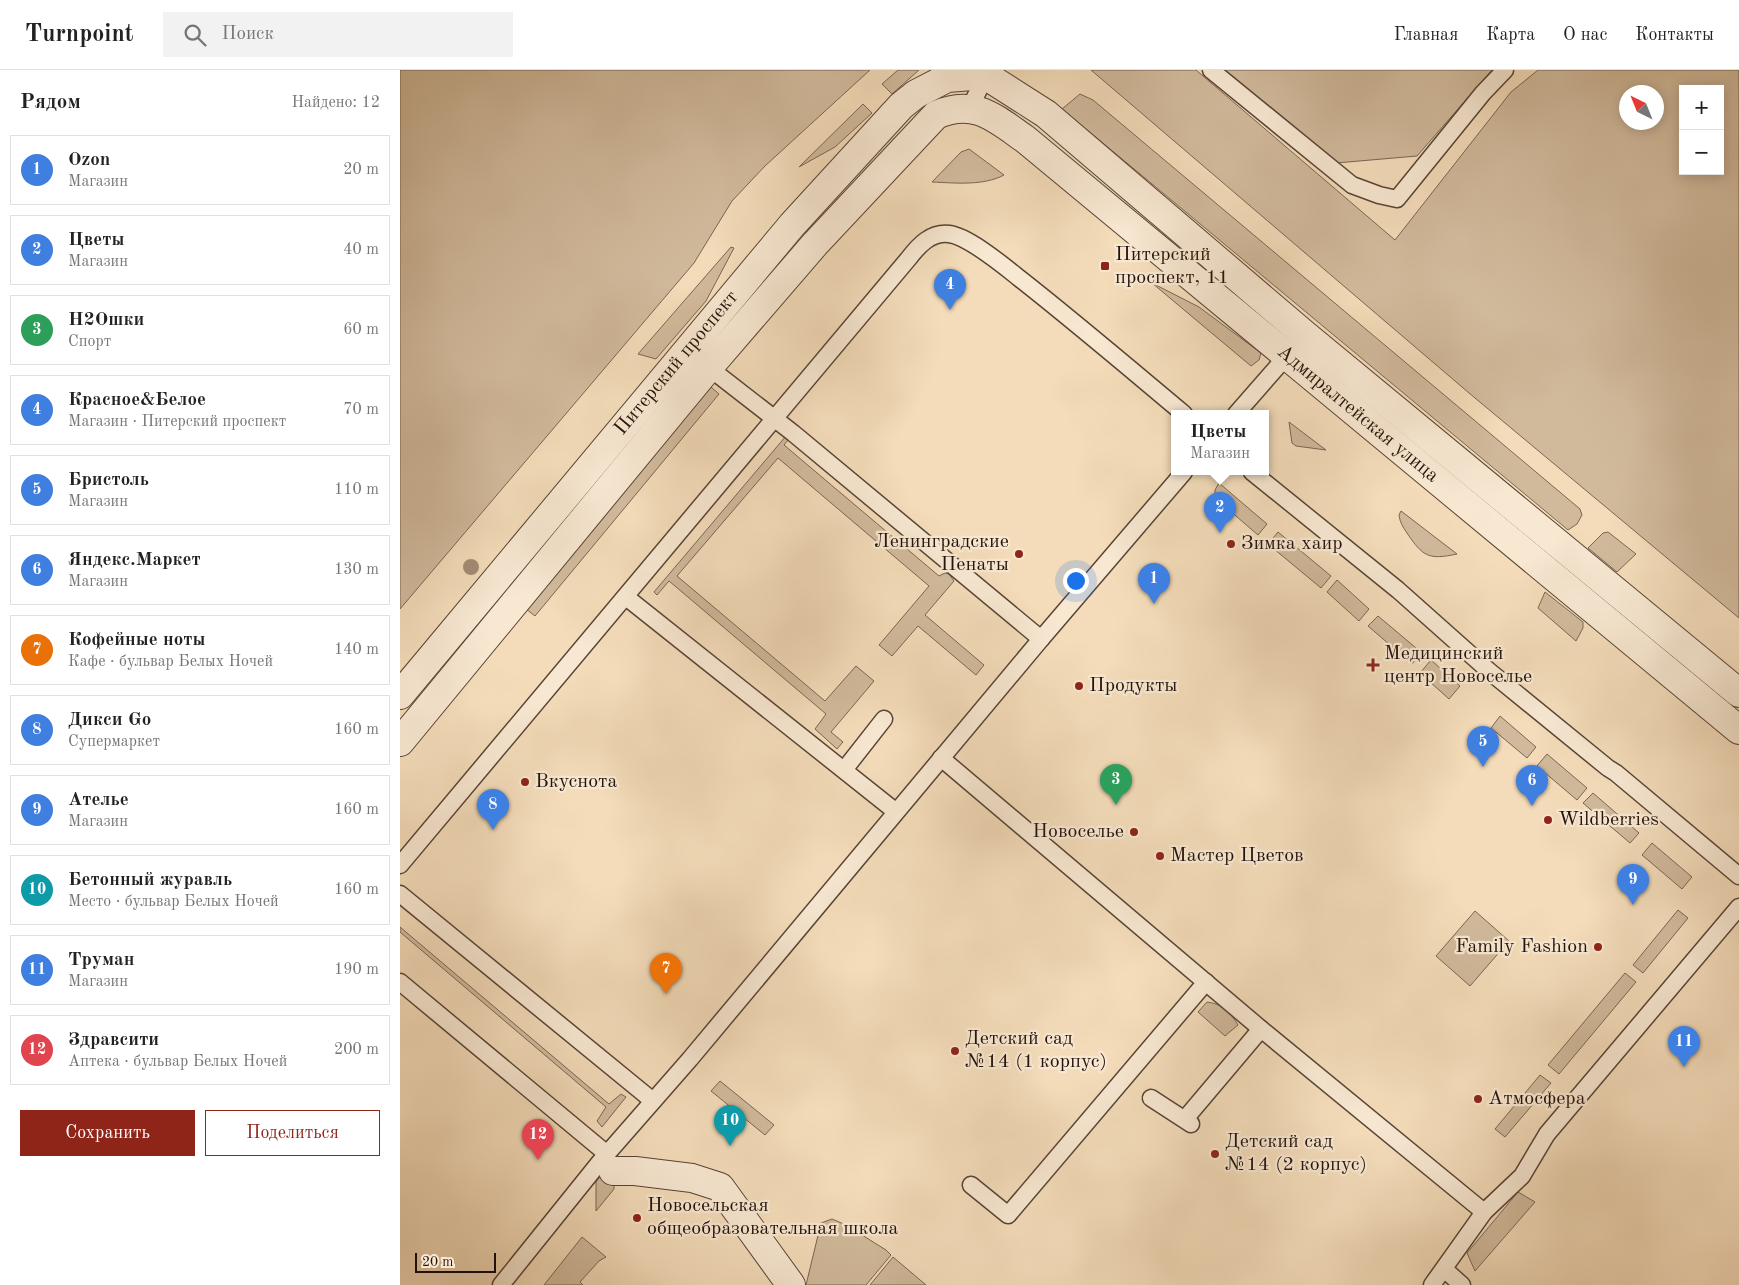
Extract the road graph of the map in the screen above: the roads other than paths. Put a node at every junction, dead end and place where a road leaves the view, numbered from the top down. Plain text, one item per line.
1 (1211, 70) edge
2 (1506, 70) edge
3 (987, 73) edge
4 (970, 108) junction
5 (1304, 335) junction
6 (687, 351) junction
7 (1286, 357) junction
8 (709, 367) junction
9 (1179, 410) edge
10 (1240, 410) edge
11 (773, 418) junction
12 (1181, 475) edge
13 (1256, 475) edge
14 (626, 597) junction
15 (1041, 639) junction
16 (1739, 693) edge
17 (400, 695) edge
18 (884, 719) dead end
19 (1739, 730) edge
20 (400, 742) edge
21 (941, 758) junction
22 (844, 770) junction
23 (896, 811) junction
24 (400, 865) edge
25 (1739, 876) edge
26 (400, 894) edge
27 (1739, 906) edge
28 (400, 982) edge
29 (1206, 982) junction
30 (1261, 1029) junction
31 (1152, 1098) dead end
32 (652, 1101) junction
33 (610, 1162) junction
34 (972, 1185) dead end
35 (1484, 1212) junction
36 (1444, 1269) junction
37 (501, 1285) edge
38 (790, 1285) edge
39 (1432, 1285) edge
40 (1462, 1285) edge

1 - 2 lane
3 - 4 lane
3 - 5 street, Адмиралтейская улица
3 - 6 street, Питерский проспект
4 - 7 street, Адмиралтейская улица
4 - 8 street, Питерский проспект
5 - 7 lane
5 - 16 street, Адмиралтейская улица
6 - 8 lane
6 - 17 street, Питерский проспект
7 - 10 lane
7 - 19 street, Адмиралтейская улица
8 - 11 lane
8 - 20 street, Питерский проспект
9 - 11 lane
11 - 14 lane
11 - 15 lane
12 - 15 lane
13 - 25 lane
14 - 22 lane
14 - 24 lane
15 - 21 lane
18 - 22 lane
21 - 23 lane
21 - 29 lane
22 - 23 lane
23 - 32 lane
26 - 32 lane
27 - 35 lane
28 - 33 lane
29 - 30 lane
29 - 34 lane
30 - 31 lane
30 - 35 lane
32 - 33 lane
33 - 37 lane
33 - 38 street
35 - 36 lane
36 - 39 lane
36 - 40 lane

